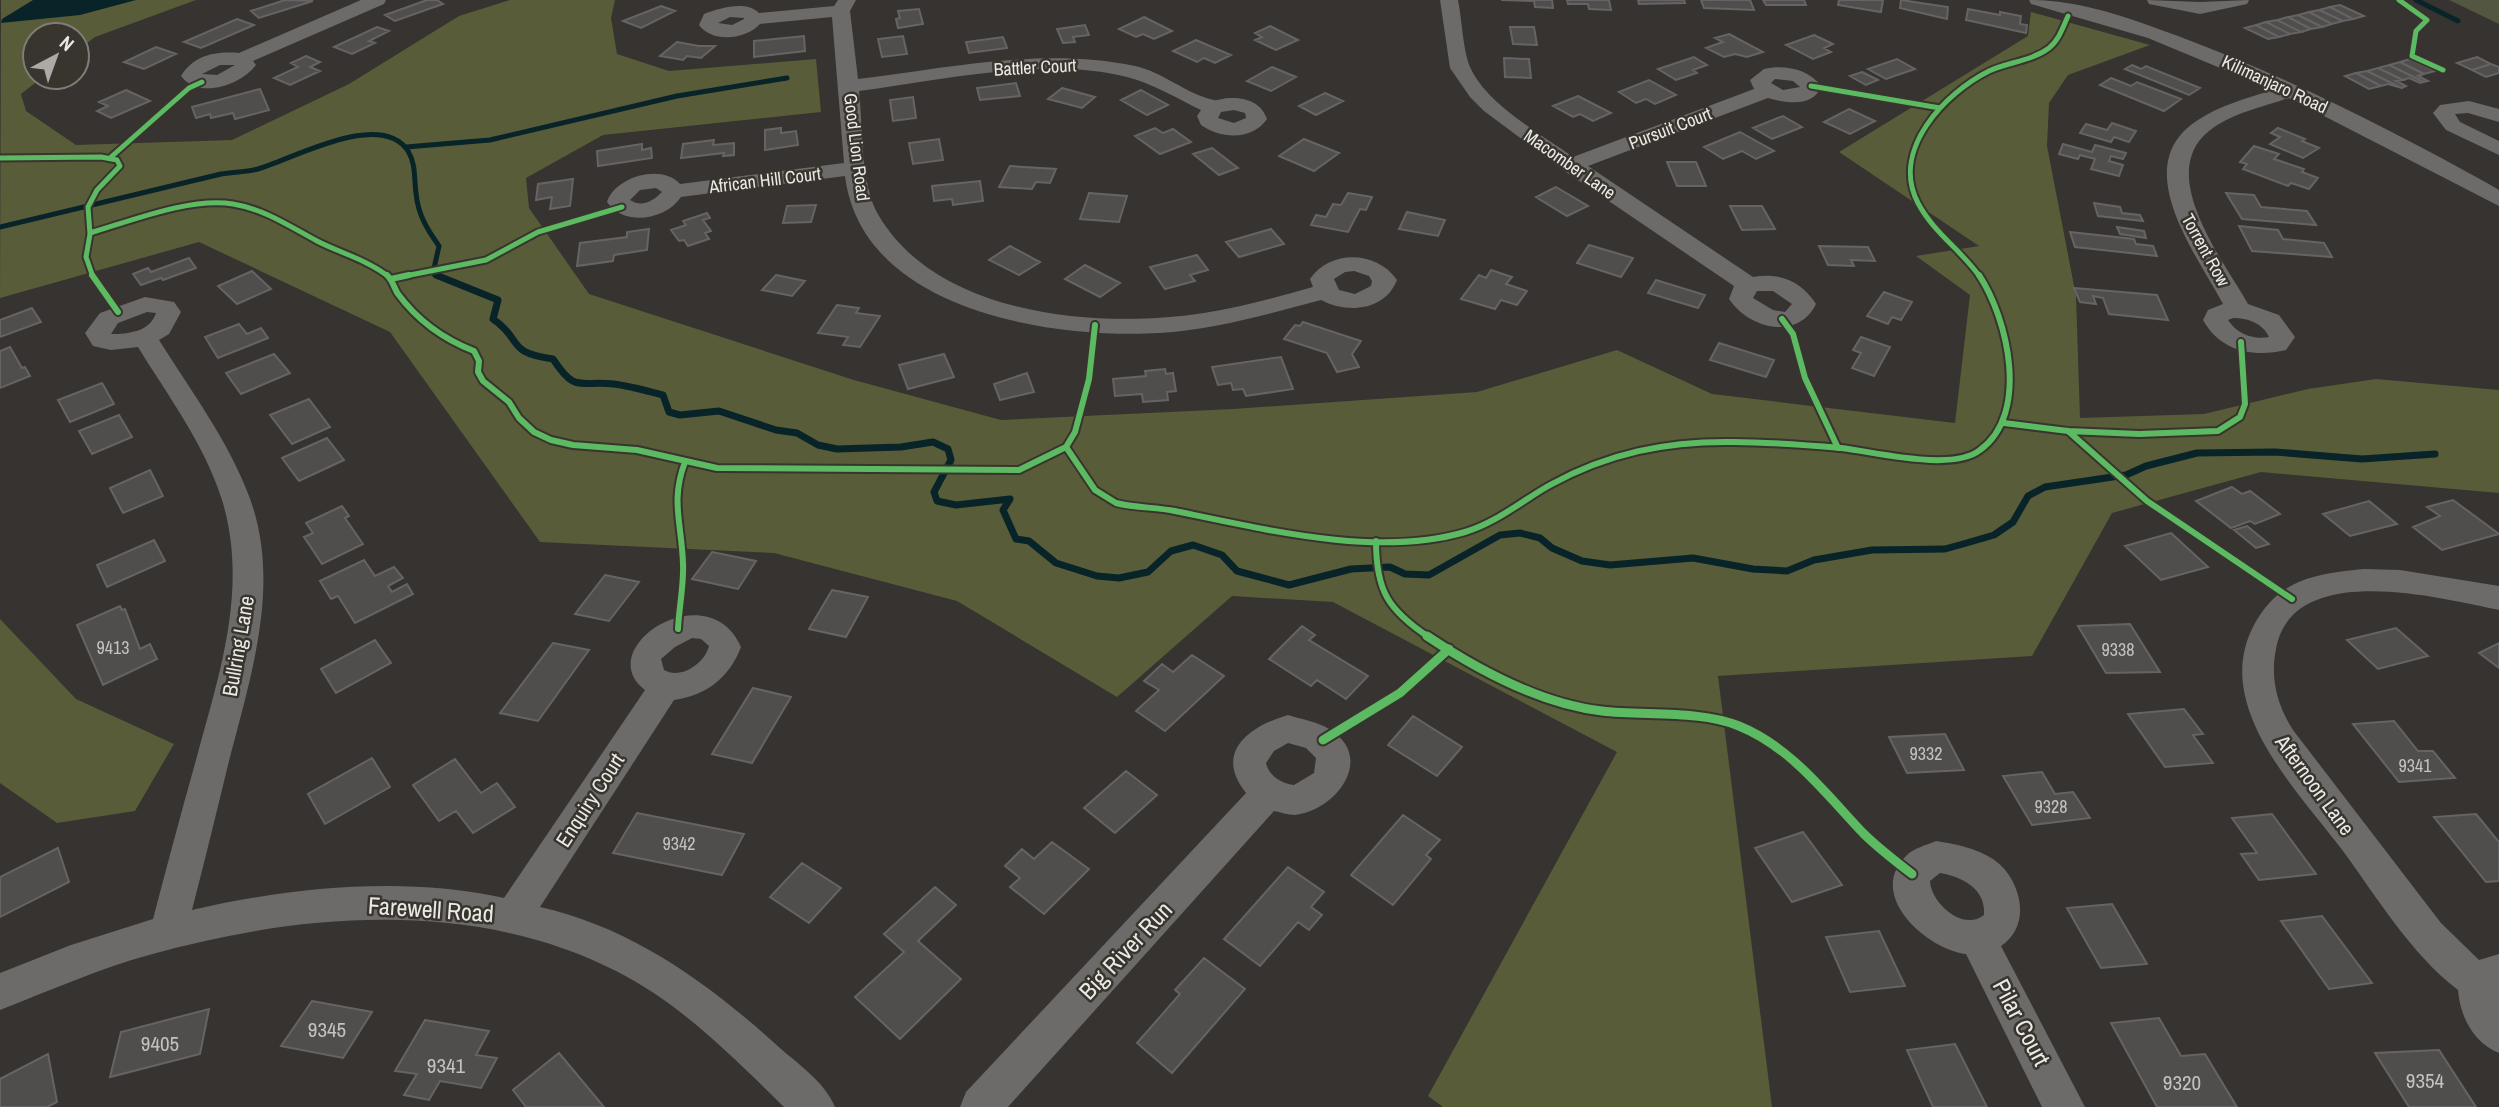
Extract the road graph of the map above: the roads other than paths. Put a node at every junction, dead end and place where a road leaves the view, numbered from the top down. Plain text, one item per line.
1 (377, 0) edge
2 (1449, 0) edge
3 (2038, 0) edge
4 (2156, 0) edge
5 (2240, 0) edge
6 (844, 6) edge
7 (2109, 8) edge
8 (754, 19) dead end
9 (241, 59) dead end
10 (849, 86) junction
11 (1768, 91) dead end
12 (2291, 91) junction
13 (1214, 108) dead end
14 (2499, 116) edge
15 (2499, 151) edge
16 (1571, 165) junction
17 (856, 168) junction
18 (2447, 168) junction
19 (674, 191) dead end
20 (2499, 199) edge
21 (1749, 285) dead end
22 (1326, 291) dead end
23 (2239, 310) dead end
24 (144, 337) dead end
25 (2499, 598) edge
26 (666, 685) dead end
27 (1268, 793) dead end
28 (514, 915) junction
29 (168, 932) junction
30 (1977, 937) dead end
31 (2489, 977) edge
32 (0, 992) edge
33 (2499, 1034) edge
34 (814, 1107) edge
35 (981, 1107) edge
36 (2064, 1107) edge

1 - 9 street
2 - 16 street, Macomber Lane
3 - 7 street, Kilimanjaro Road
4 - 5 street
6 - 8 street
6 - 10 street, Good Lion Road
7 - 12 street, Kilimanjaro Road
10 - 13 street, Battler Court
10 - 17 street, Good Lion Road
11 - 16 street, Pursuit Court
12 - 18 street, Kilimanjaro Road
12 - 23 street, Torrent Row
14 - 15 street
15 - 18 street
16 - 21 street, Macomber Lane
17 - 19 street, African Hill Court
17 - 22 street, Good Lion Road
18 - 20 street, Kilimanjaro Road
24 - 29 street, Bullring Lane
25 - 31 street, Afternoon Lane
26 - 28 street, Enquiry Court
27 - 35 street, Big River Run
28 - 29 street, Farewell Road
28 - 34 street, Farewell Road
29 - 32 street, Farewell Road
30 - 36 street, Pilar Court
31 - 33 street, Afternoon Lane

